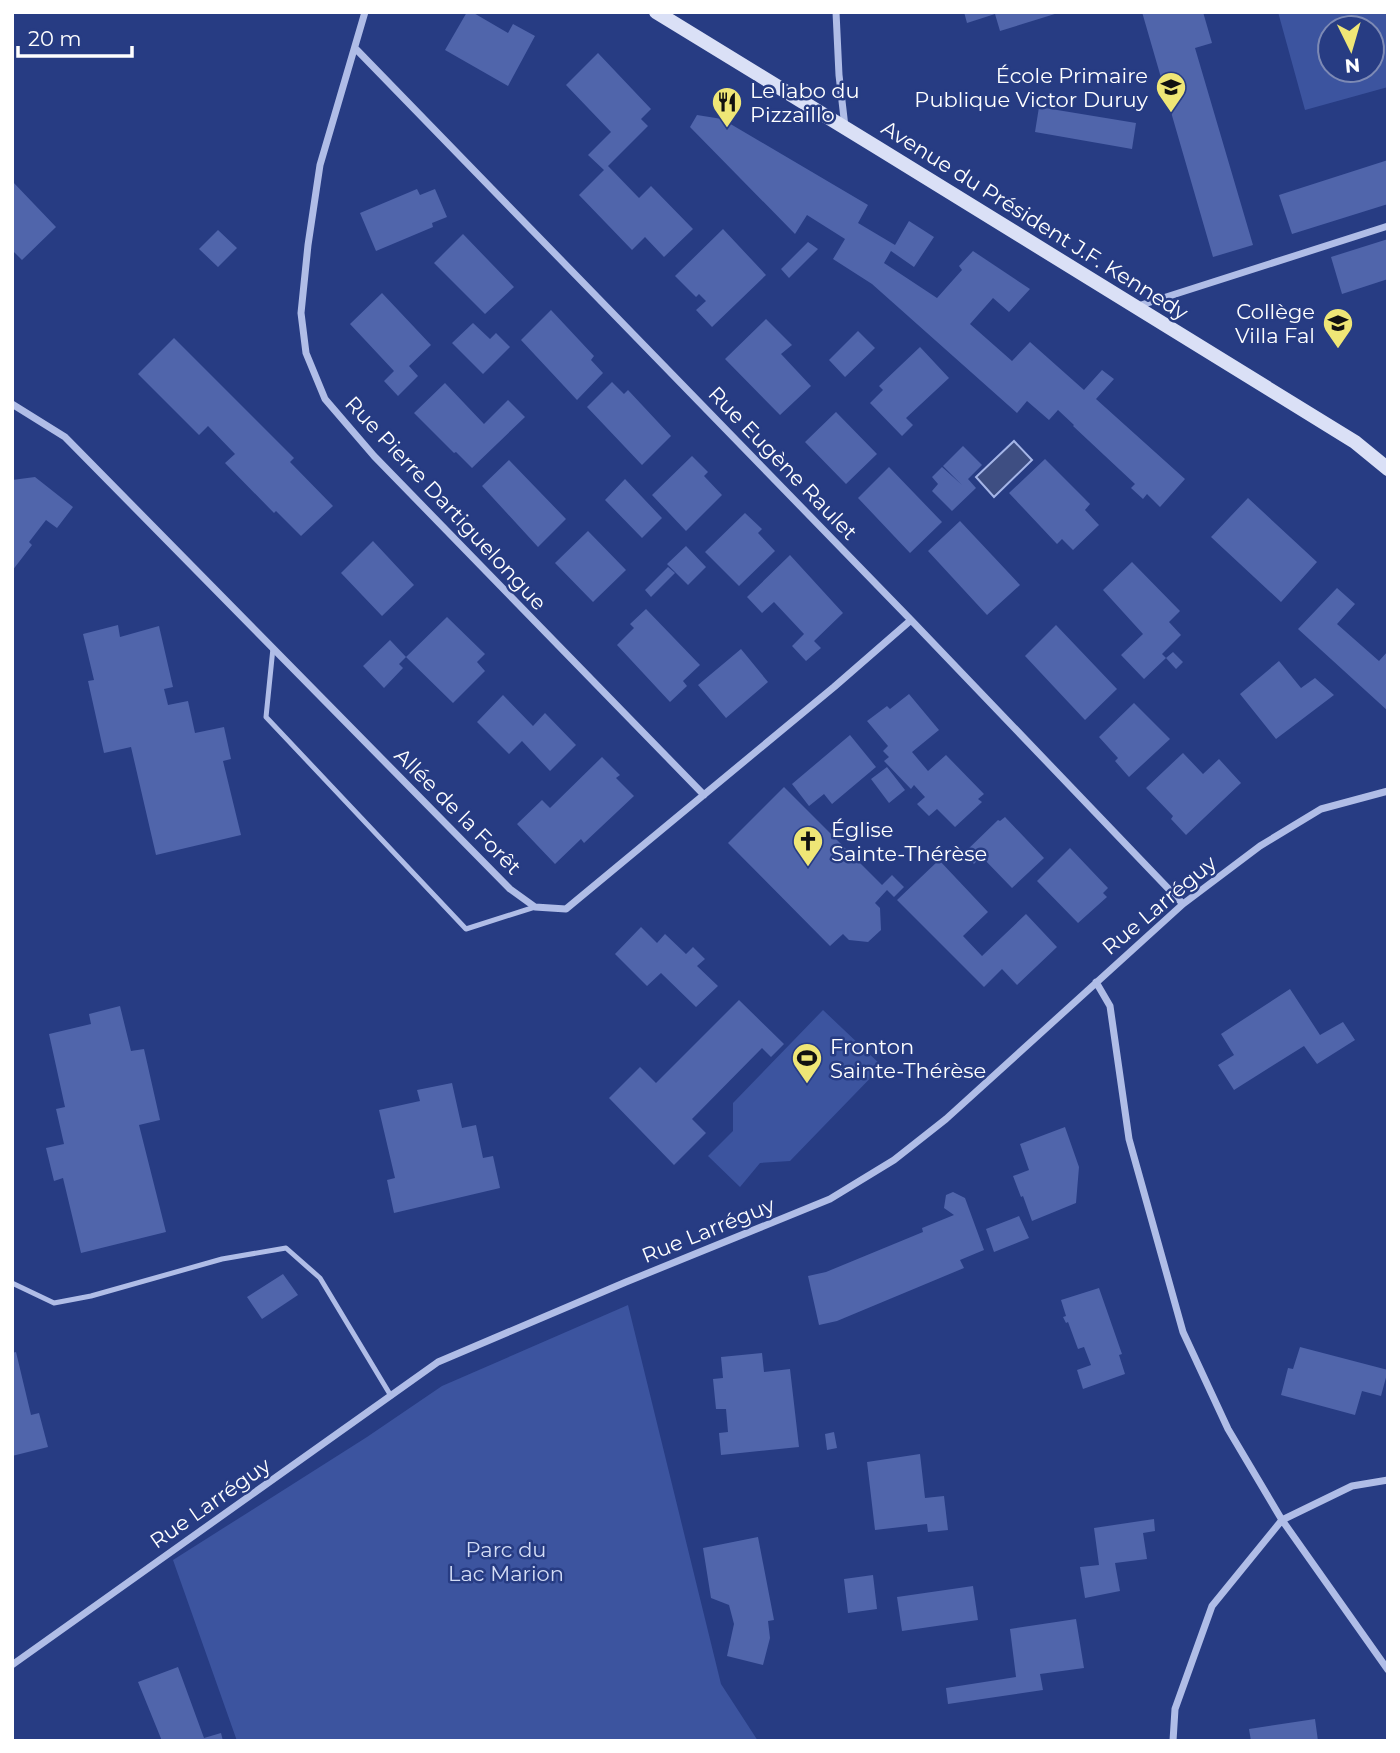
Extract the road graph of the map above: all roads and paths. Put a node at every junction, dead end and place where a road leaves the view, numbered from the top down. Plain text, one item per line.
1 (365, 12) edge
2 (656, 12) edge
3 (836, 12) edge
4 (355, 48) junction
5 (845, 128) junction
6 (1388, 226) edge
7 (1134, 307) junction
8 (12, 404) edge
9 (1388, 469) edge
10 (911, 620) junction
11 (273, 648) junction
12 (1388, 791) edge
13 (704, 795) junction
14 (1183, 904) junction
15 (535, 907) junction
16 (1096, 982) junction
17 (12, 1283) edge
18 (391, 1396) junction
19 (1388, 1480) edge
20 (1282, 1520) junction
21 (12, 1665) edge
22 (1388, 1670) edge
23 (1173, 1741) edge

1 - 4 street, Rue Pierre Dartiguelongue
2 - 5 street, Avenue du Président J.F. Kennedy
3 - 5 street
4 - 10 street, Rue Eugène Raulet
4 - 13 street, Rue Pierre Dartiguelongue
5 - 7 street, Avenue du Président J.F. Kennedy
6 - 7 street
7 - 9 street, Avenue du Président J.F. Kennedy
8 - 11 street, Allée de la Forêt
10 - 13 street
10 - 14 street, Rue Eugène Raulet
11 - 15 street, Allée de la Forêt
11 - 15 lane
12 - 14 street, Rue Larréguy
13 - 15 street
14 - 16 street, Rue Larréguy
16 - 18 street, Rue Larréguy
16 - 20 street
17 - 18 lane
18 - 21 street, Rue Larréguy
19 - 20 street
20 - 22 street
20 - 23 street

